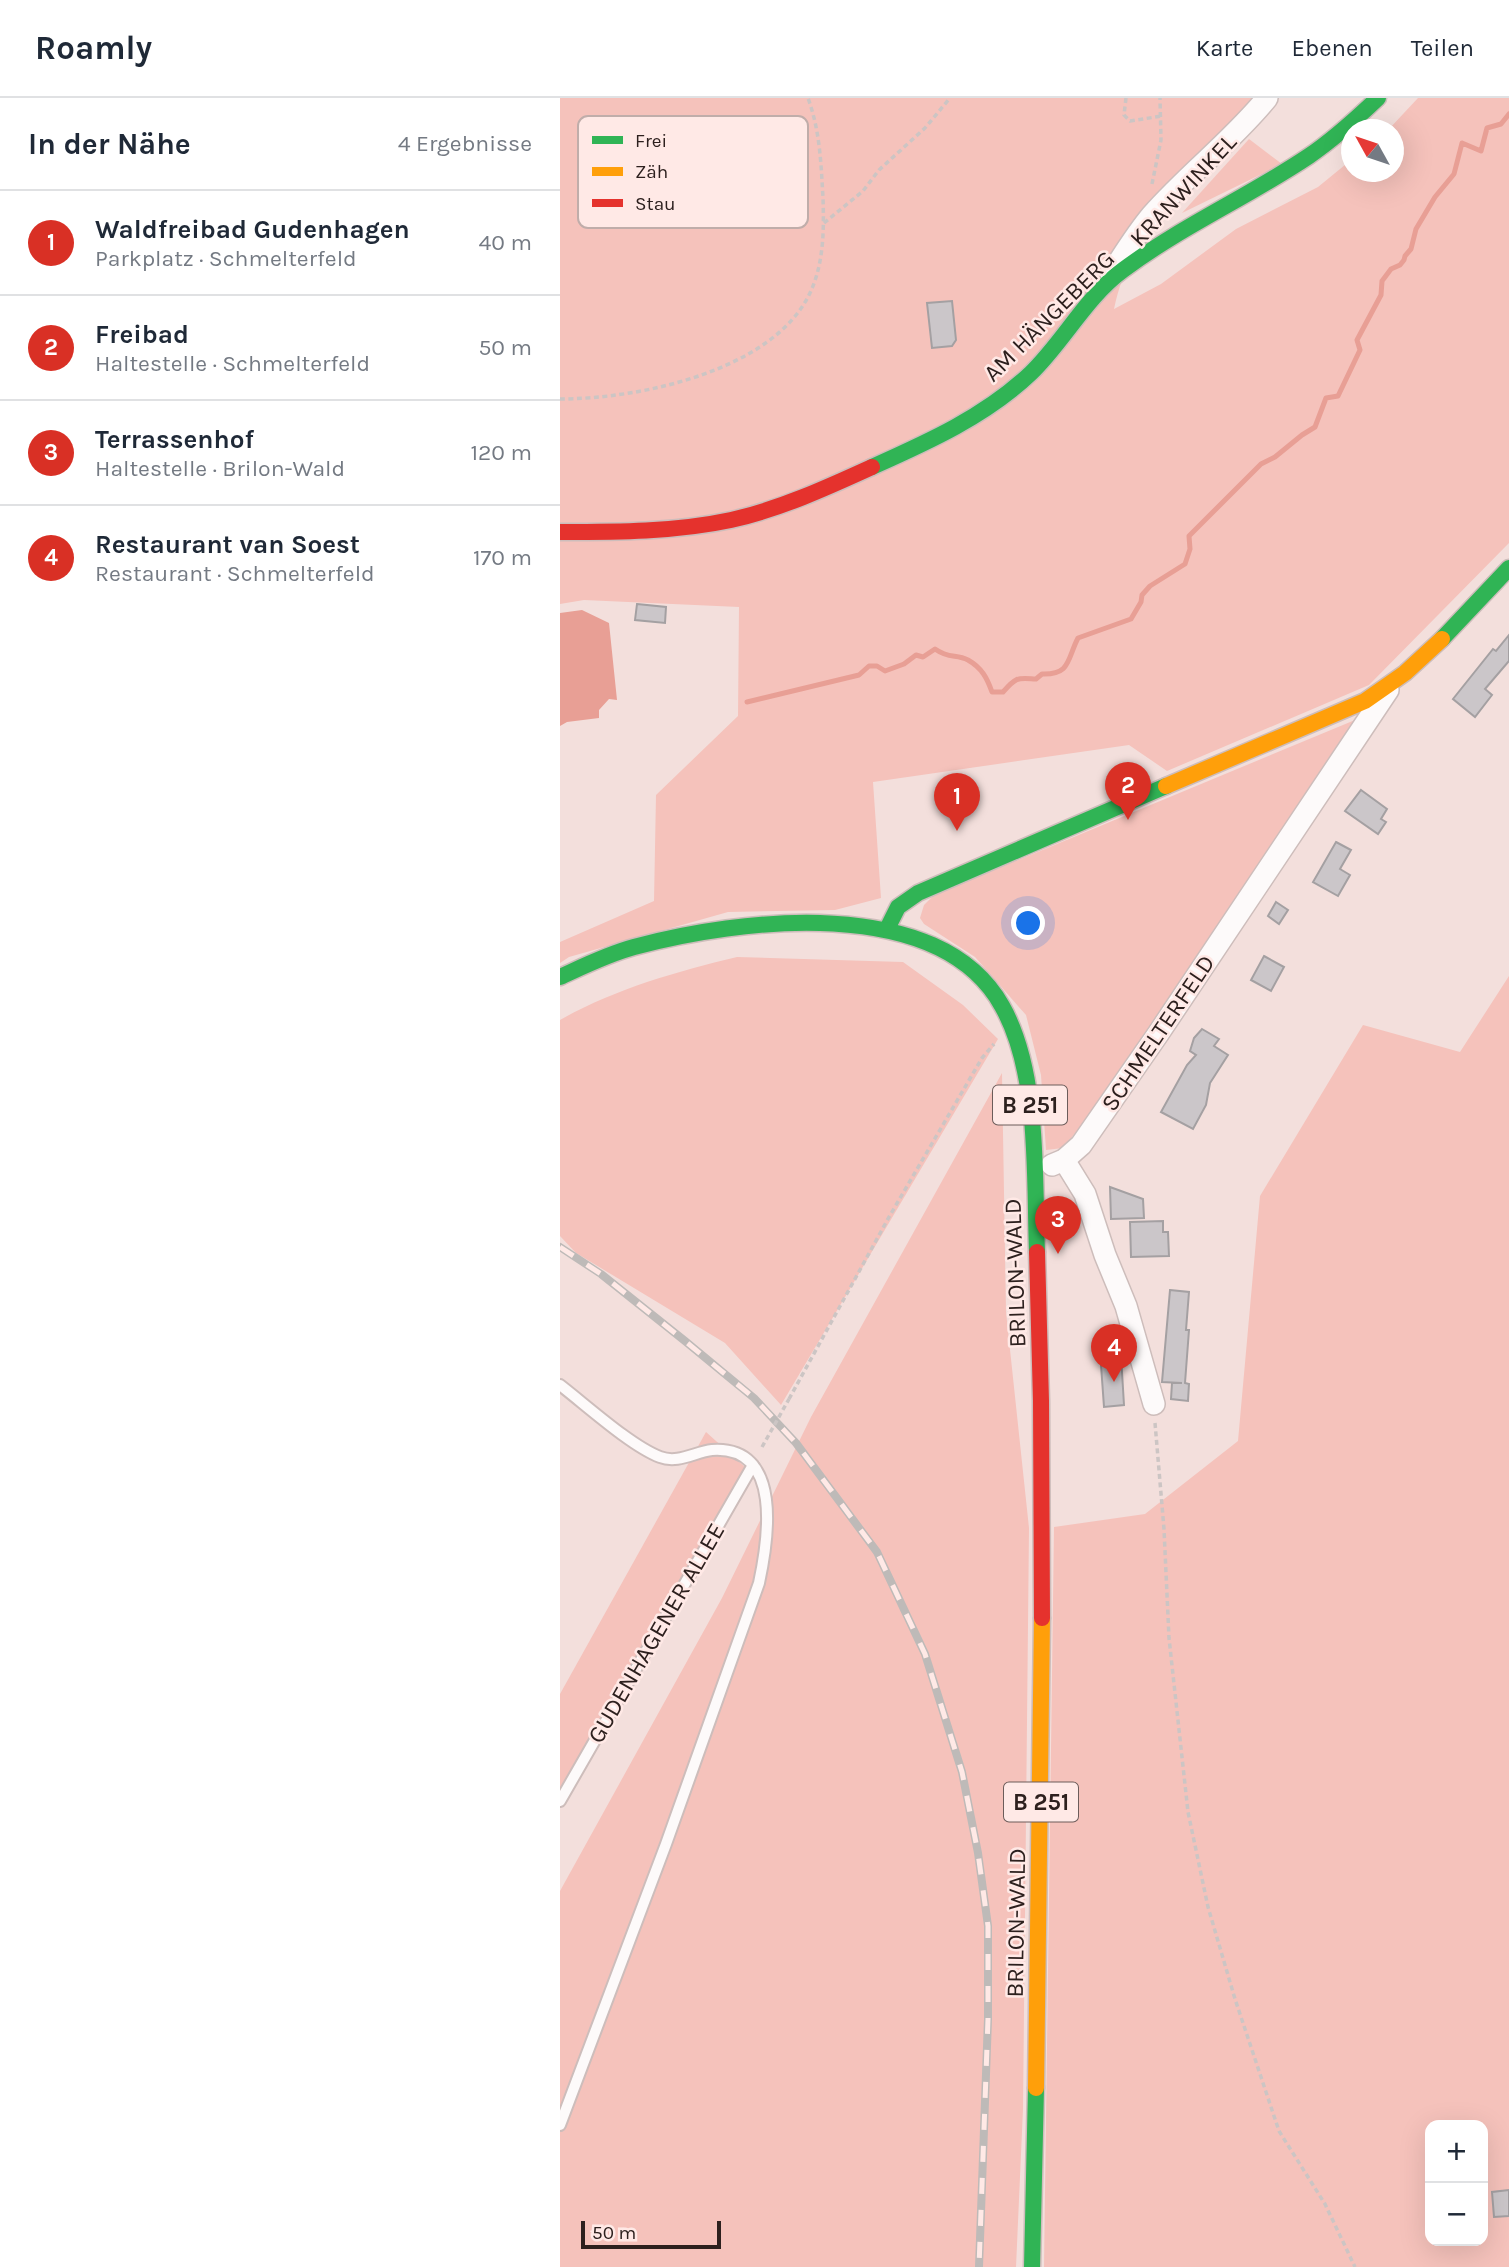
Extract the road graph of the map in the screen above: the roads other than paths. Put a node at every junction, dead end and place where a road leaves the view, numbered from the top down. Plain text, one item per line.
1 (1267, 98) edge
2 (1378, 98) edge
3 (1104, 285) junction
4 (560, 532) edge
5 (1509, 568) edge
6 (1391, 685) junction
7 (887, 929) junction
8 (560, 977) edge
9 (560, 1385) edge
10 (1154, 1404) road end
11 (753, 1465) junction
12 (560, 1801) edge
13 (560, 2125) edge
14 (1032, 2267) edge

1 - 3 street, KRANWINKEL
2 - 3 main road, AM HÄNGEBERG
3 - 4 main road, AM HÄNGEBERG
5 - 6 main road, SCHMELTERFELD
6 - 7 main road, SCHMELTERFELD
6 - 10 street, SCHMELTERFELD
7 - 8 main road, BRILON-WALD / B 251
7 - 14 main road, BRILON-WALD / B 251
9 - 11 lane
11 - 12 lane, GUDENHAGENER ALLEE
11 - 13 lane

